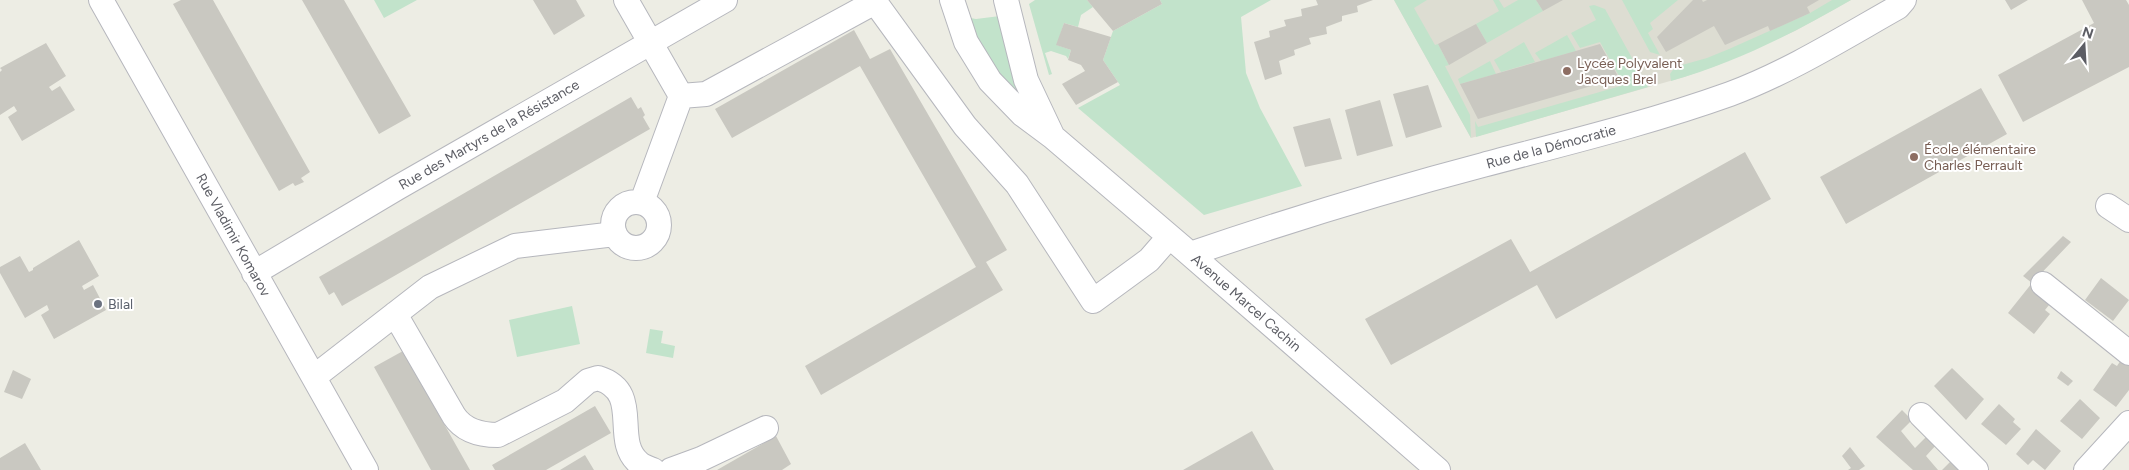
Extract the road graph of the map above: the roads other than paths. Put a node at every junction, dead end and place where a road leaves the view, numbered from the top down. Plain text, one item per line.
1 (101, 0) edge
2 (626, 0) edge
3 (725, 0) edge
4 (952, 0) edge
5 (1006, 0) edge
6 (1906, 2) edge
7 (650, 41) junction
8 (681, 96) junction
9 (1053, 137) junction
10 (642, 202) junction
11 (2108, 206) dead end
12 (2129, 220) edge
13 (615, 234) junction
14 (1169, 238) junction
15 (1190, 254) junction
16 (254, 273) junction
17 (2043, 284) dead end
18 (396, 314) junction
19 (2129, 353) edge
20 (314, 377) junction
21 (1921, 416) dead end
22 (2129, 423) edge
23 (766, 428) dead end
24 (366, 470) edge
25 (653, 470) edge
26 (670, 470) edge
27 (1438, 470) edge
28 (1976, 470) edge
29 (2086, 470) edge

1 - 16 street, Rue Vladimir Komarov
2 - 7 street
3 - 7 street, Rue des Martyrs de la Résistance
4 - 9 street, Avenue Marcel Cachin
5 - 9 street, Avenue Marcel Cachin
6 - 15 street, Rue de la Démocratie
7 - 8 street
7 - 16 street, Rue des Martyrs de la Résistance
8 - 10 street
8 - 14 street
9 - 14 street, Avenue Marcel Cachin
10 - 13 street
10 - 13 street
11 - 12 street
13 - 18 street
14 - 15 street, Avenue Marcel Cachin
15 - 27 street, Avenue Marcel Cachin
16 - 20 street, Rue Vladimir Komarov
17 - 19 street
18 - 20 street
18 - 25 street
20 - 24 street, Rue Vladimir Komarov
21 - 28 street
22 - 29 street
23 - 26 street

